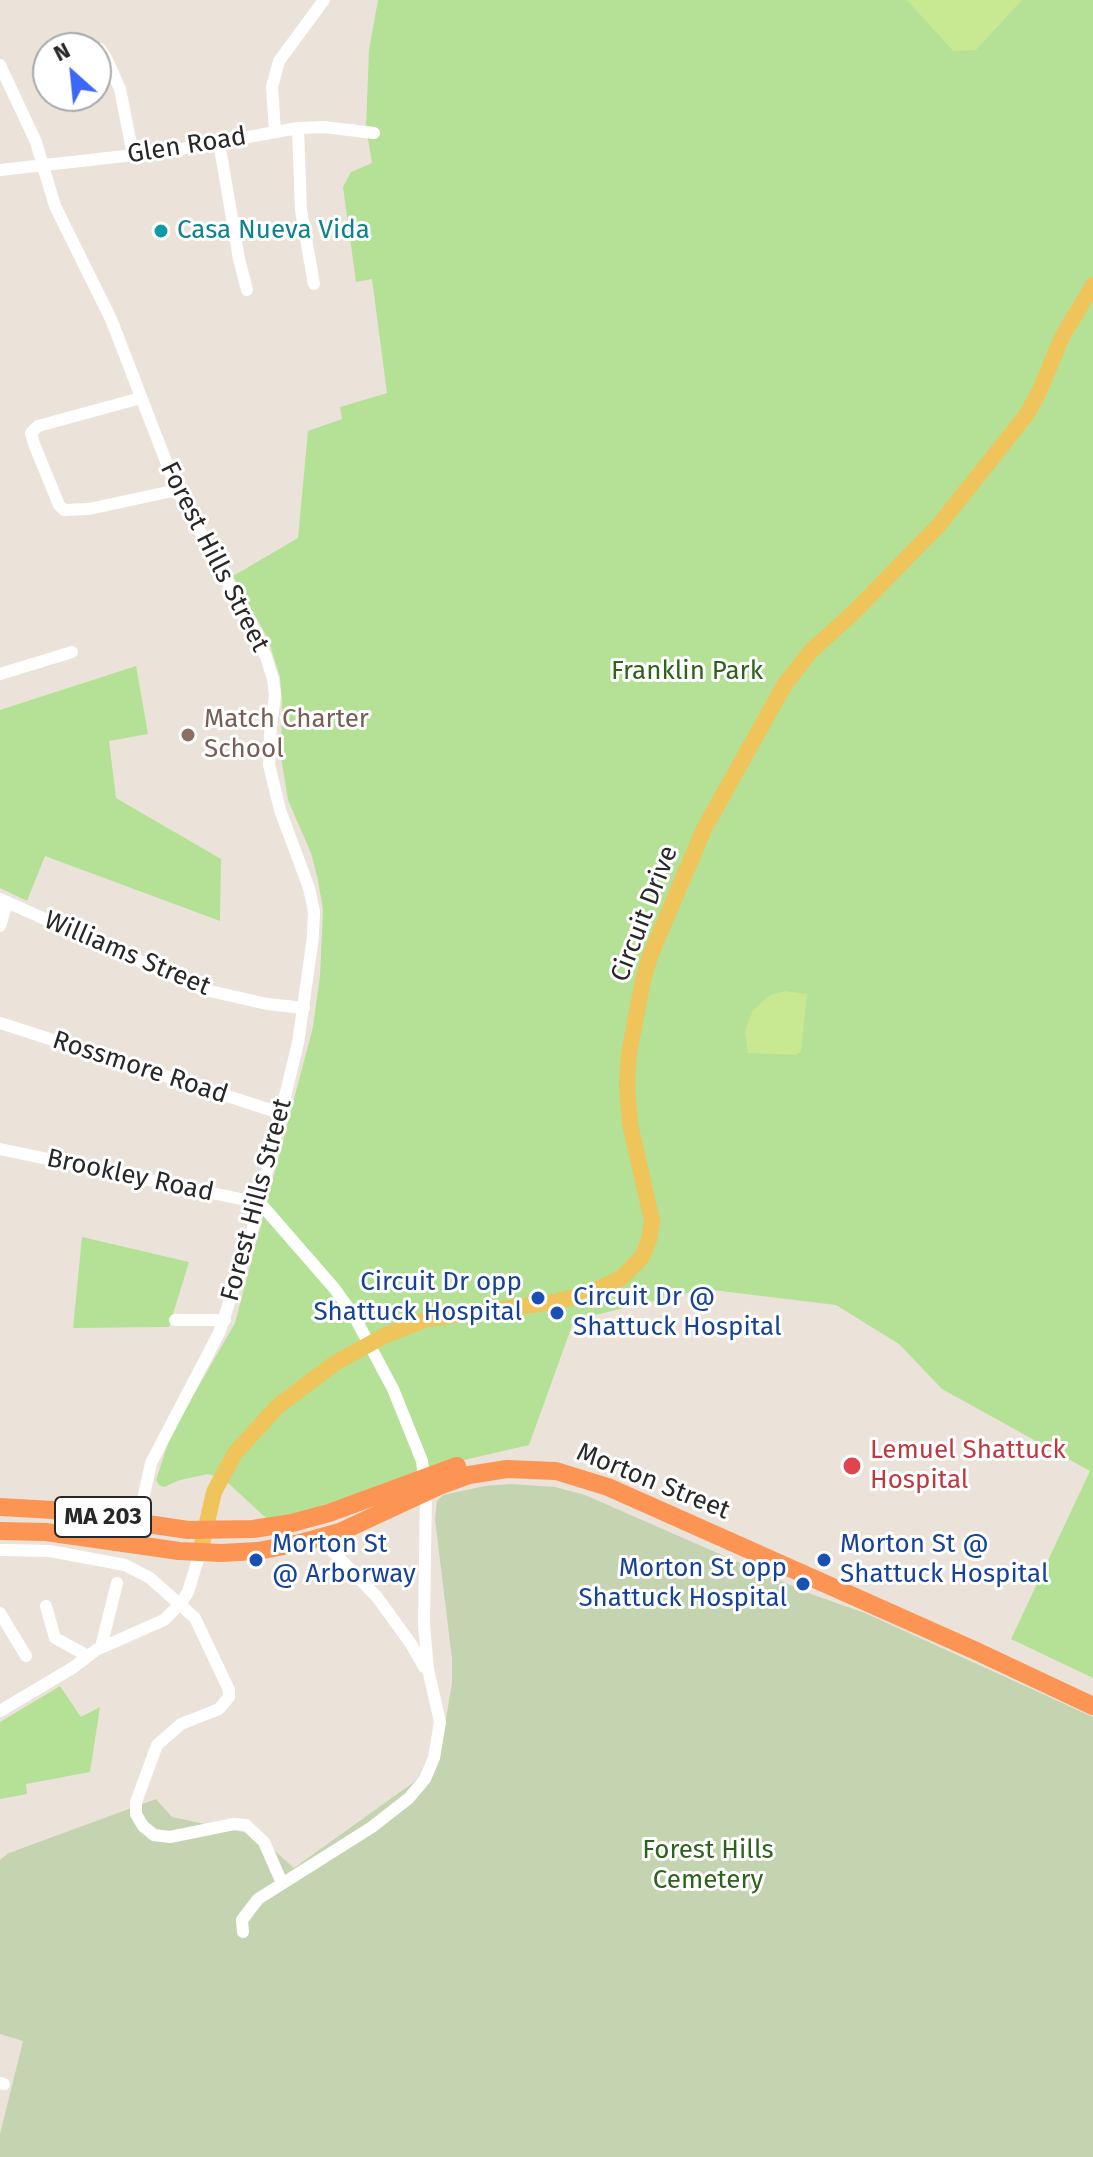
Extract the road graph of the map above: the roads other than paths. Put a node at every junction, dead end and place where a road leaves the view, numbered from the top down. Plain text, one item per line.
1 (324, 0) edge
2 (0, 65) edge
3 (112, 70) edge
4 (298, 128) junction
5 (275, 131) junction
6 (374, 133) dead end
7 (219, 142) junction
8 (133, 155) junction
9 (45, 164) junction
10 (0, 170) edge
11 (314, 284) dead end
12 (1093, 285) edge
13 (247, 290) dead end
14 (141, 398) junction
15 (177, 490) junction
16 (72, 652) dead end
17 (0, 674) edge
18 (3, 900) edge
19 (0, 926) edge
20 (304, 1008) junction
21 (0, 1023) edge
22 (280, 1113) junction
23 (0, 1149) edge
24 (260, 1203) junction
25 (175, 1320) dead end
26 (225, 1320) junction
27 (425, 1484) junction
28 (0, 1507) edge
29 (138, 1522) junction
30 (0, 1531) edge
31 (205, 1531) junction
32 (320, 1538) junction
33 (0, 1550) edge
34 (200, 1553) junction
35 (117, 1583) dead end
36 (181, 1603) junction
37 (46, 1606) dead end
38 (0, 1613) edge
39 (101, 1647) junction
40 (26, 1656) dead end
41 (88, 1656) junction
42 (432, 1685) junction
43 (1093, 1693) edge
44 (1093, 1706) edge
45 (0, 1711) edge
46 (282, 1883) junction
47 (243, 1932) dead end

1 - 5 street
2 - 9 street, Forest Hills Street
3 - 8 street
4 - 5 street, Glen Road
4 - 6 street, Glen Road
4 - 11 street
5 - 7 street, Glen Road
7 - 8 street, Glen Road
7 - 13 street
8 - 9 street, Glen Road
9 - 10 street, Glen Road
9 - 14 street, Forest Hills Street
12 - 31 main road, Circuit Drive
14 - 15 street, Forest Hills Street
14 - 15 street
15 - 20 street, Forest Hills Street
16 - 17 street
18 - 19 street
18 - 20 street, Williams Street
20 - 22 street, Forest Hills Street
21 - 22 street, Rossmore Road
22 - 24 street, Forest Hills Street
23 - 24 street, Brookley Road
24 - 26 street, Forest Hills Street
24 - 27 street
25 - 26 street
26 - 29 street, Forest Hills Street
27 - 31 highway, Morton Street / MA 203
27 - 32 highway, Morton Street / MA 203
27 - 42 street
27 - 43 highway, Morton Street / MA 203
27 - 44 highway, Morton Street / MA 203
28 - 29 highway, MA 203
29 - 31 highway, MA 203
30 - 34 highway, MA 203
31 - 34 main road, Circuit Drive
32 - 34 highway, Morton Street / MA 203
32 - 42 street
33 - 36 street
34 - 36 street
35 - 39 street
36 - 39 street
36 - 46 street
37 - 41 street
38 - 40 street
39 - 41 street
41 - 45 street
42 - 46 street
46 - 47 street

